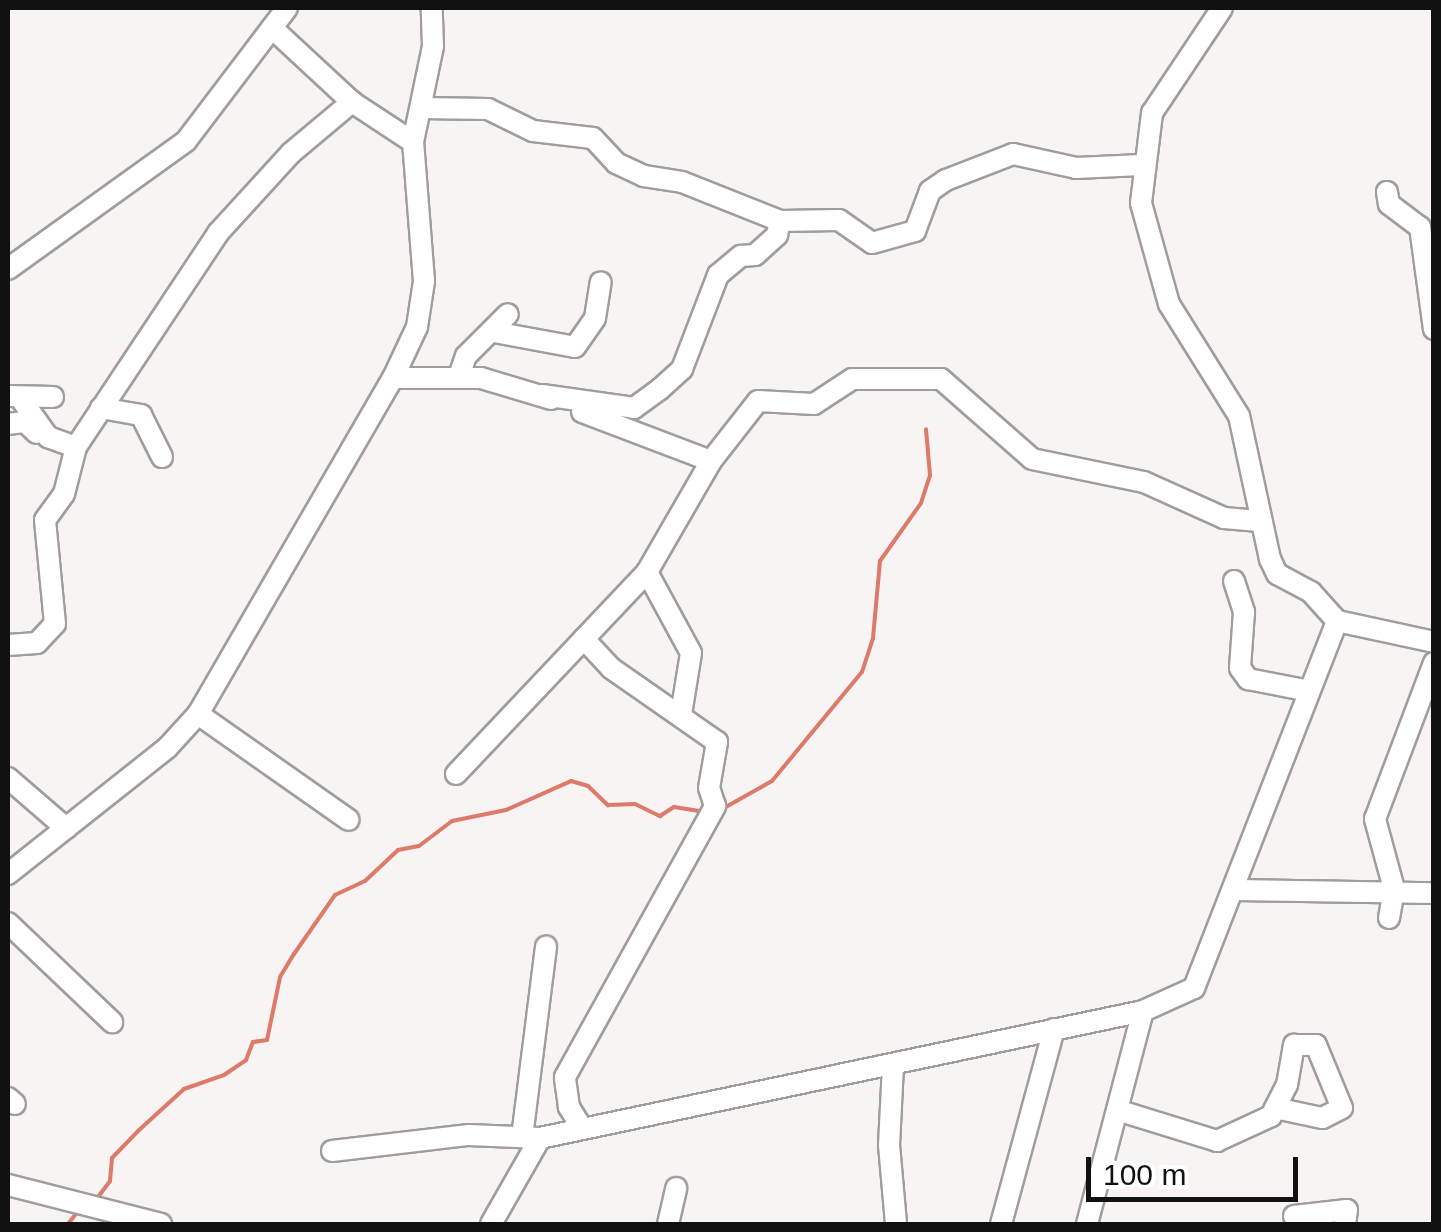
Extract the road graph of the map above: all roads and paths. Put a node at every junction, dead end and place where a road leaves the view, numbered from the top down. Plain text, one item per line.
1 (287, 8) edge
2 (432, 8) edge
3 (1222, 8) edge
4 (272, 28) junction
5 (352, 102) junction
6 (421, 108) junction
7 (413, 142) junction
8 (1141, 165) junction
9 (1387, 192) dead end
10 (780, 221) junction
11 (8, 269) edge
12 (601, 282) dead end
13 (508, 314) dead end
14 (1434, 330) edge
15 (494, 332) junction
16 (459, 376) junction
17 (394, 378) junction
18 (542, 395) junction
19 (14, 397) edge
20 (53, 397) dead end
21 (101, 408) junction
22 (8, 424) edge
23 (48, 437) junction
24 (76, 448) junction
25 (162, 458) dead end
26 (711, 461) junction
27 (1262, 521) junction
28 (646, 572) junction
29 (1234, 582) dead end
30 (1337, 621) junction
31 (584, 640) junction
32 (1434, 642) edge
33 (8, 645) edge
34 (1431, 675) edge
35 (1309, 690) junction
36 (198, 714) junction
37 (680, 716) junction
38 (456, 774) dead end
39 (8, 778) edge
40 (349, 820) dead end
41 (66, 828) junction
42 (8, 874) edge
43 (1394, 889) junction
44 (1235, 890) junction
45 (1434, 894) edge
46 (1389, 918) dead end
47 (8, 922) edge
48 (546, 947) dead end
49 (1142, 1010) junction
50 (112, 1022) dead end
51 (1054, 1029) junction
52 (893, 1066) junction
53 (1275, 1108) dead end
54 (1117, 1110) junction
55 (582, 1128) junction
56 (531, 1137) junction
57 (332, 1151) dead end
58 (8, 1185) edge
59 (676, 1188) dead end
60 (1294, 1216) dead end
61 (138, 1221) edge
62 (161, 1224) edge
63 (491, 1224) edge
64 (668, 1224) edge
65 (896, 1224) edge
66 (1000, 1224) edge
67 (1087, 1224) edge
68 (1345, 1224) edge

1 - 4 street
2 - 6 street
3 - 8 street
4 - 5 street
4 - 11 street
5 - 7 street
5 - 21 street
6 - 7 street
6 - 10 street
7 - 17 street
8 - 10 street
8 - 27 street
9 - 14 street
10 - 18 street
12 - 15 street
13 - 15 street
15 - 16 street
16 - 17 street
16 - 18 street
17 - 36 street
18 - 26 street
19 - 20 street
19 - 23 street
21 - 24 street
21 - 25 street
22 - 23 street
23 - 24 street
24 - 33 street
26 - 27 street
26 - 28 street
27 - 30 street
28 - 31 street
28 - 37 street
29 - 35 street
30 - 32 street
30 - 35 street
31 - 37 street
31 - 38 street
34 - 43 street
35 - 44 street
36 - 40 street
36 - 41 street
37 - 55 street
39 - 41 street
41 - 42 street
43 - 44 street
43 - 45 street
43 - 46 street
44 - 49 street
47 - 50 street
48 - 56 street
49 - 51 street
49 - 54 street
51 - 52 street
51 - 66 street
52 - 55 street
52 - 65 street
53 - 54 street
54 - 67 street
55 - 56 street
56 - 57 street
56 - 63 street
58 - 61 street
59 - 64 street
60 - 68 street
61 - 62 street

